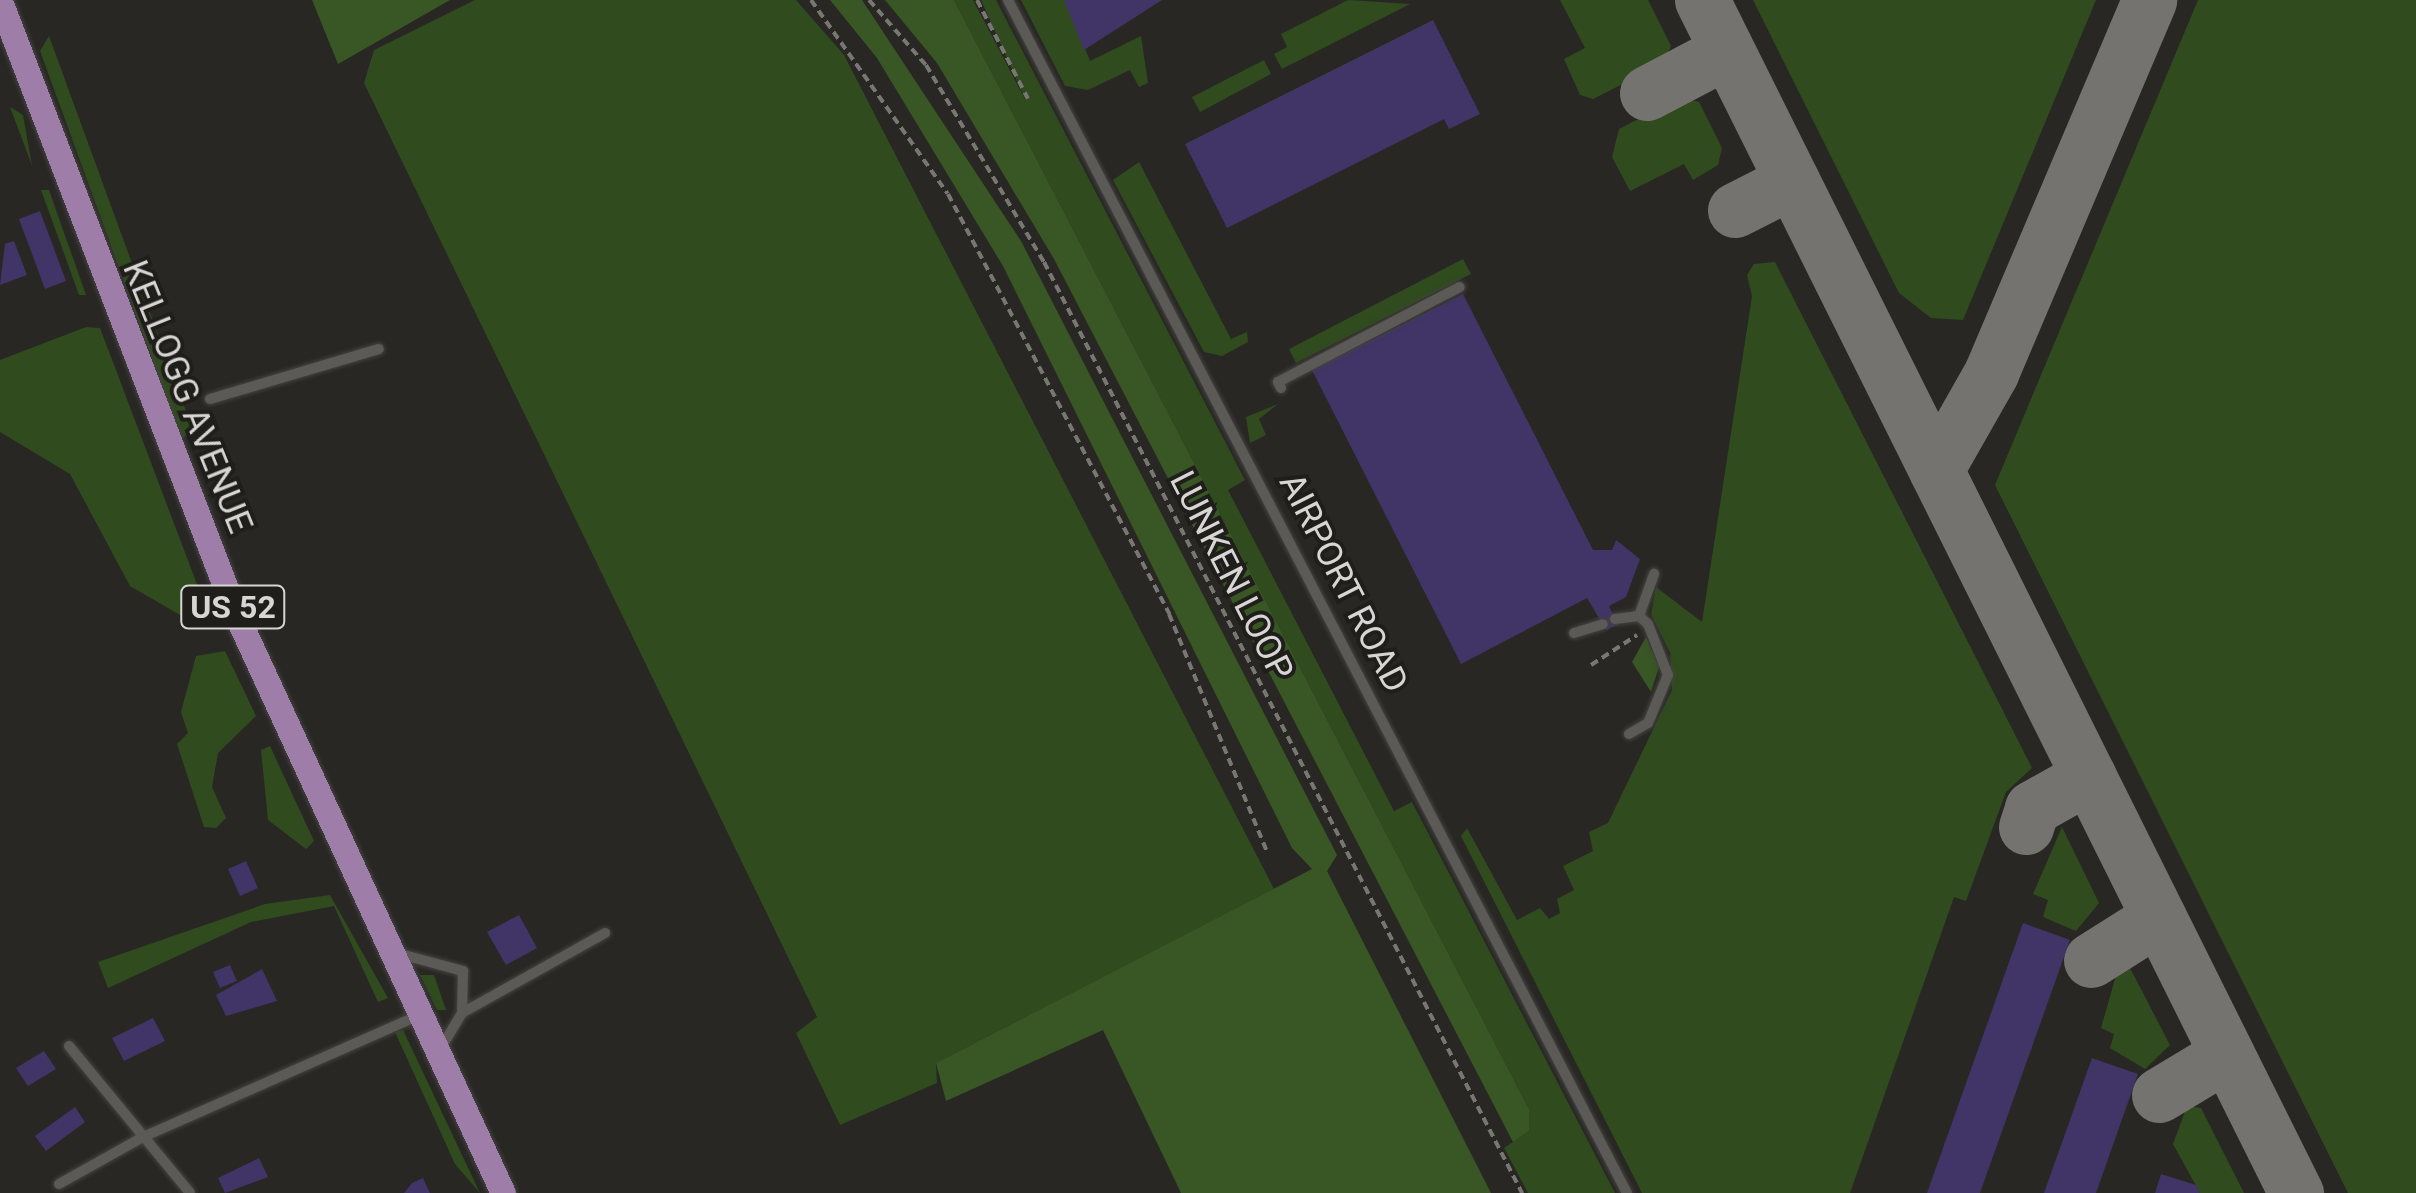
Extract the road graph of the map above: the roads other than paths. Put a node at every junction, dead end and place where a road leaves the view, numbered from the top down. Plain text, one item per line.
1 (1008, 0) edge
2 (0, 1) edge
3 (1460, 287) dead end
4 (379, 350) dead end
5 (1281, 388) dead end
6 (210, 399) dead end
7 (1654, 574) dead end
8 (1640, 616) junction
9 (1615, 618) dead end
10 (1603, 624) dead end
11 (1574, 633) dead end
12 (1629, 734) dead end
13 (606, 933) dead end
14 (390, 951) junction
15 (462, 1013) junction
16 (420, 1015) junction
17 (69, 1046) dead end
18 (438, 1053) junction
19 (143, 1136) junction
20 (59, 1184) dead end
21 (190, 1193) edge
22 (504, 1193) edge
23 (1627, 1193) edge

1 - 23 lane, AIRPORT ROAD
2 - 14 main road, KELLOGG AVENUE / US 52
3 - 5 lane
4 - 6 lane
7 - 8 lane
8 - 9 lane
8 - 12 lane
10 - 11 lane
13 - 15 lane
14 - 15 lane
14 - 16 main road, KELLOGG AVENUE / US 52
15 - 18 lane
16 - 18 main road, KELLOGG AVENUE / US 52
16 - 19 lane
17 - 19 lane
18 - 22 main road, KELLOGG AVENUE / US 52
19 - 20 lane
19 - 21 lane

